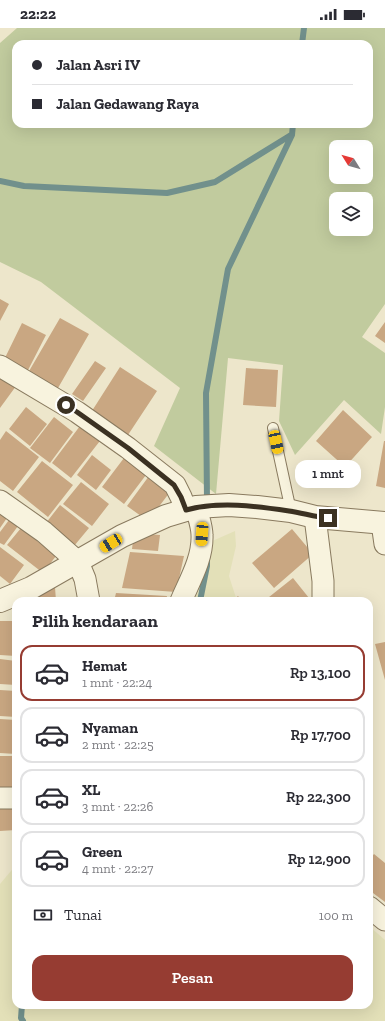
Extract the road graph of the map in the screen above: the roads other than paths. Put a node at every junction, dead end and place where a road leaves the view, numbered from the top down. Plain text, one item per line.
1 (0, 366) edge
2 (273, 428) dead end
3 (0, 501) edge
4 (188, 510) junction
5 (291, 511) junction
6 (315, 517) junction
7 (383, 523) edge
8 (385, 544) edge
9 (78, 562) junction
10 (88, 597) edge
11 (183, 597) edge
12 (323, 597) edge
13 (0, 601) edge
14 (0, 798) edge
15 (12, 798) edge
16 (373, 910) edge
17 (385, 920) edge

1 - 4 street
2 - 5 lane
3 - 9 street
4 - 5 street
4 - 9 street
4 - 11 street
5 - 6 street
6 - 7 street
6 - 12 street
7 - 8 street
9 - 10 street
9 - 13 street
14 - 15 street
16 - 17 street

